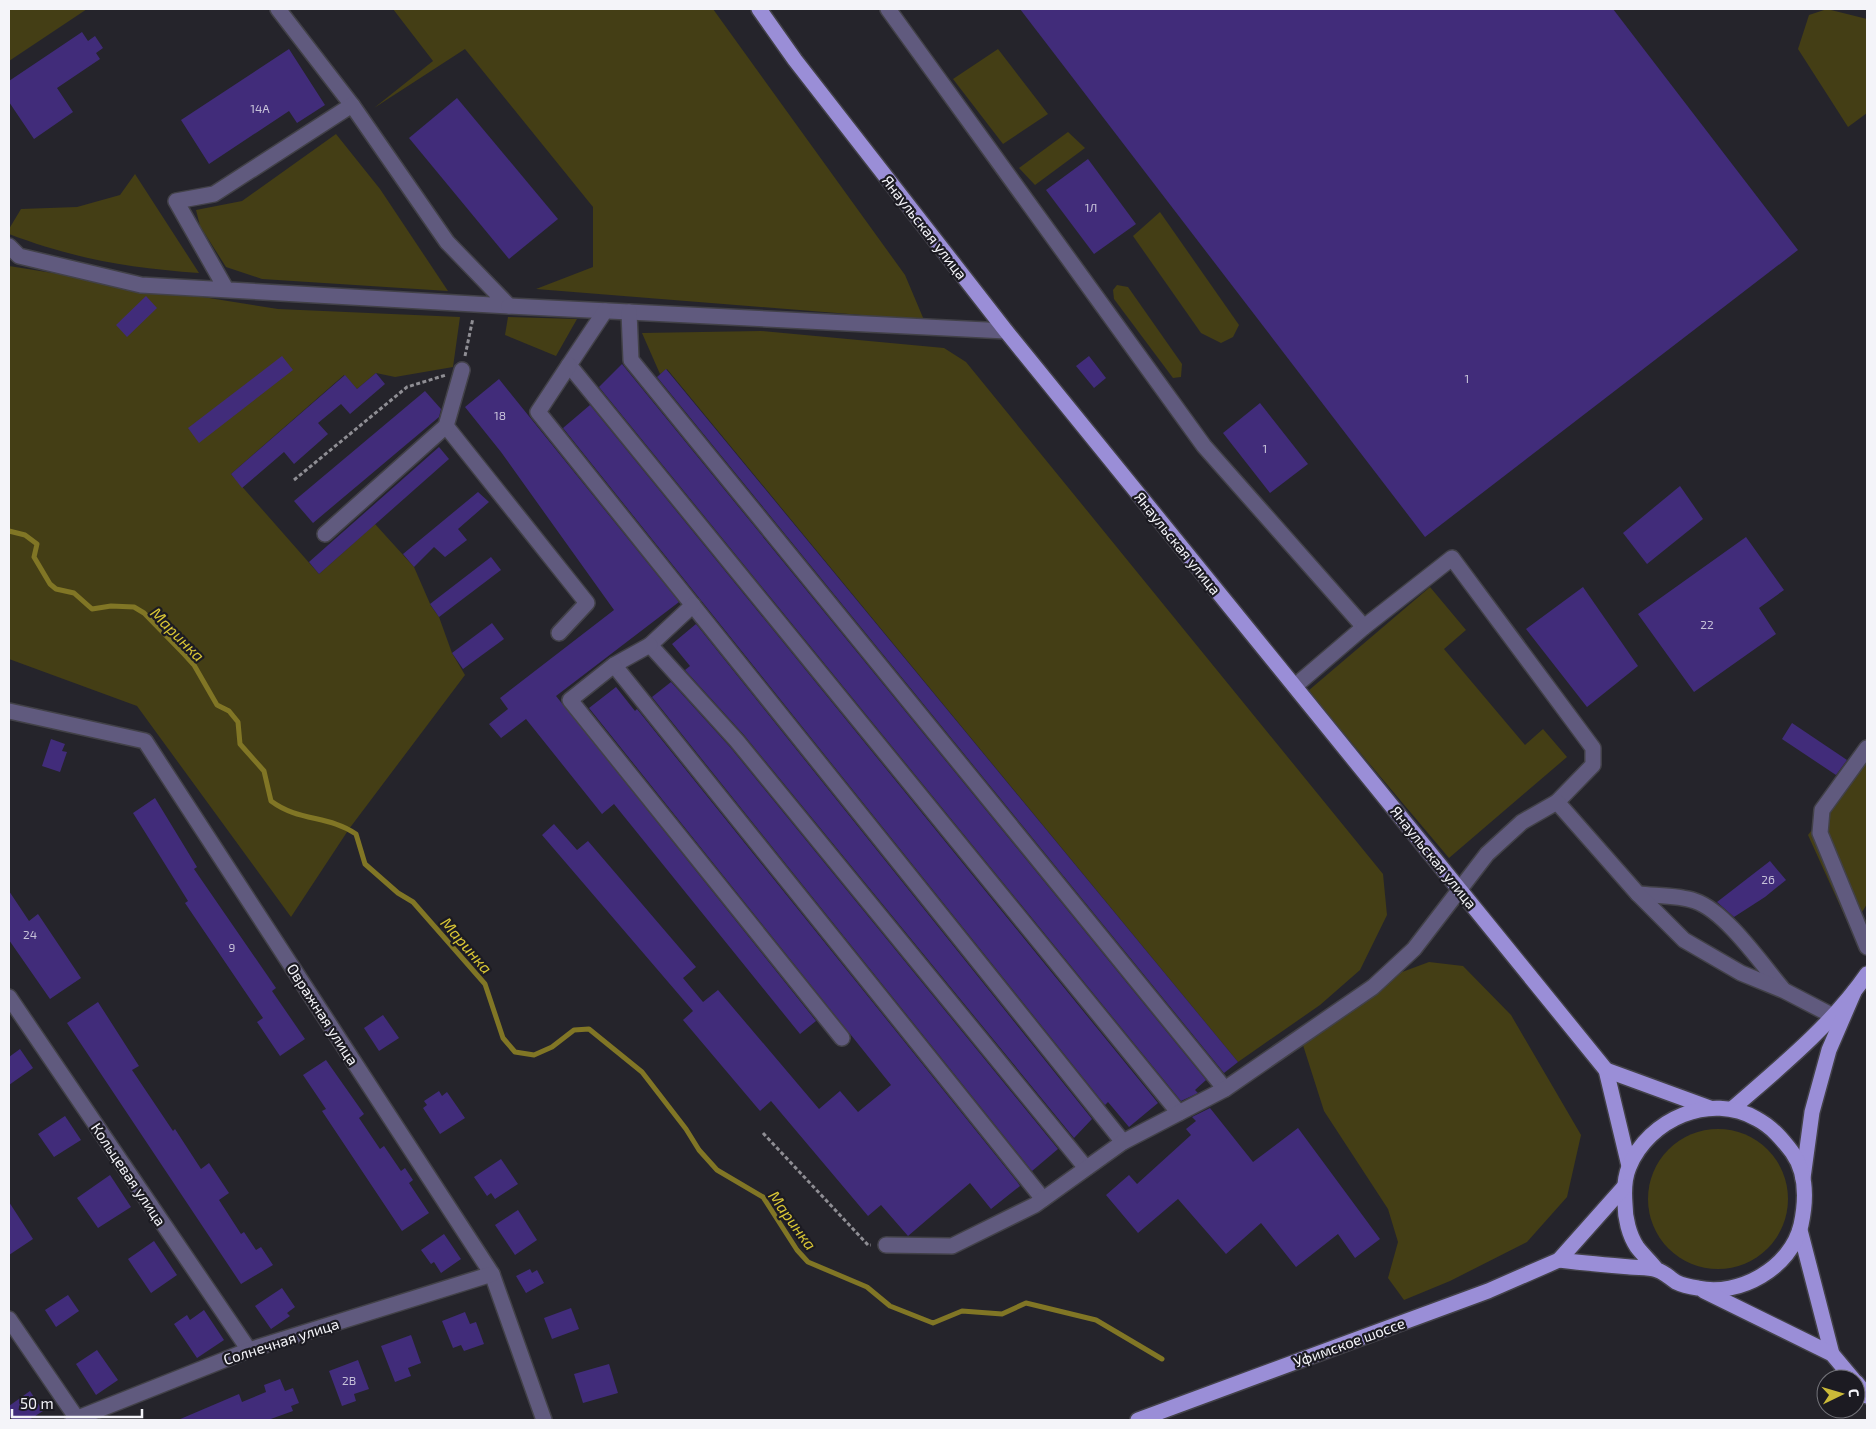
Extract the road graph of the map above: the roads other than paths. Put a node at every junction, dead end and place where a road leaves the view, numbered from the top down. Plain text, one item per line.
1 (278, 9) edge
2 (759, 9) edge
3 (888, 9) edge
4 (352, 105) junction
5 (9, 246) edge
6 (226, 289) junction
7 (509, 306) junction
8 (605, 311) junction
9 (629, 312) junction
10 (1006, 332) junction
11 (569, 365) junction
12 (462, 370) road end
13 (446, 426) junction
14 (324, 534) dead end
15 (693, 605) junction
16 (1364, 627) junction
17 (559, 633) dead end
18 (650, 645) junction
19 (614, 665) junction
20 (1295, 686) junction
21 (9, 711) edge
22 (1867, 748) edge
23 (1557, 802) junction
24 (1460, 888) junction
25 (1638, 894) junction
26 (1867, 947) edge
27 (1867, 974) edge
28 (1785, 991) junction
29 (1854, 992) junction
30 (9, 998) edge
31 (1833, 1016) junction
32 (842, 1038) dead end
33 (1606, 1070) junction
34 (1226, 1089) junction
35 (1710, 1108) junction
36 (1732, 1109) junction
37 (1179, 1113) junction
38 (1124, 1142) junction
39 (1629, 1166) junction
40 (1086, 1168) junction
41 (1803, 1180) junction
42 (1624, 1187) junction
43 (1043, 1199) junction
44 (1800, 1230) junction
45 (886, 1245) road end
46 (1559, 1260) junction
47 (1657, 1270) junction
48 (492, 1274) junction
49 (1699, 1288) junction
50 (9, 1319) edge
51 (249, 1350) junction
52 (1832, 1354) junction
53 (1845, 1369) edge
54 (76, 1420) edge
55 (544, 1420) edge
56 (1138, 1420) edge

1 - 4 street
2 - 10 main road, Янаульская улица
3 - 16 street
4 - 6 street
4 - 7 street
5 - 6 street
6 - 7 street
7 - 8 street
8 - 9 street
8 - 11 street
9 - 10 street
9 - 34 street
10 - 20 main road, Янаульская улица
11 - 15 street
11 - 37 street
12 - 13 street
13 - 14 street
13 - 17 street
15 - 18 street
15 - 38 street
16 - 20 street
16 - 23 street
18 - 19 street
18 - 40 street
19 - 32 street
19 - 43 street
20 - 24 main road, Янаульская улица
21 - 48 street, Овражная улица
22 - 26 street
23 - 24 street
23 - 25 street
24 - 33 main road, Янаульская улица
24 - 34 street
25 - 28 street
25 - 28 street
27 - 29 main road
28 - 31 street
29 - 31 main road
29 - 41 main road
30 - 51 street, Кольцевая улица
31 - 36 main road
33 - 35 main road
33 - 39 main road
34 - 37 street
35 - 36 main road
35 - 39 main road
36 - 41 main road
37 - 38 street
38 - 40 street
39 - 42 main road
40 - 43 street
41 - 44 main road
42 - 46 main road
42 - 47 main road
43 - 45 street
44 - 49 main road
44 - 52 main road
46 - 47 main road
46 - 56 main road, Уфимское шоссе
47 - 49 main road
48 - 51 street, Солнечная улица
48 - 55 street, Овражная улица
49 - 52 main road
50 - 54 street
51 - 54 street, Солнечная улица
52 - 53 main road

